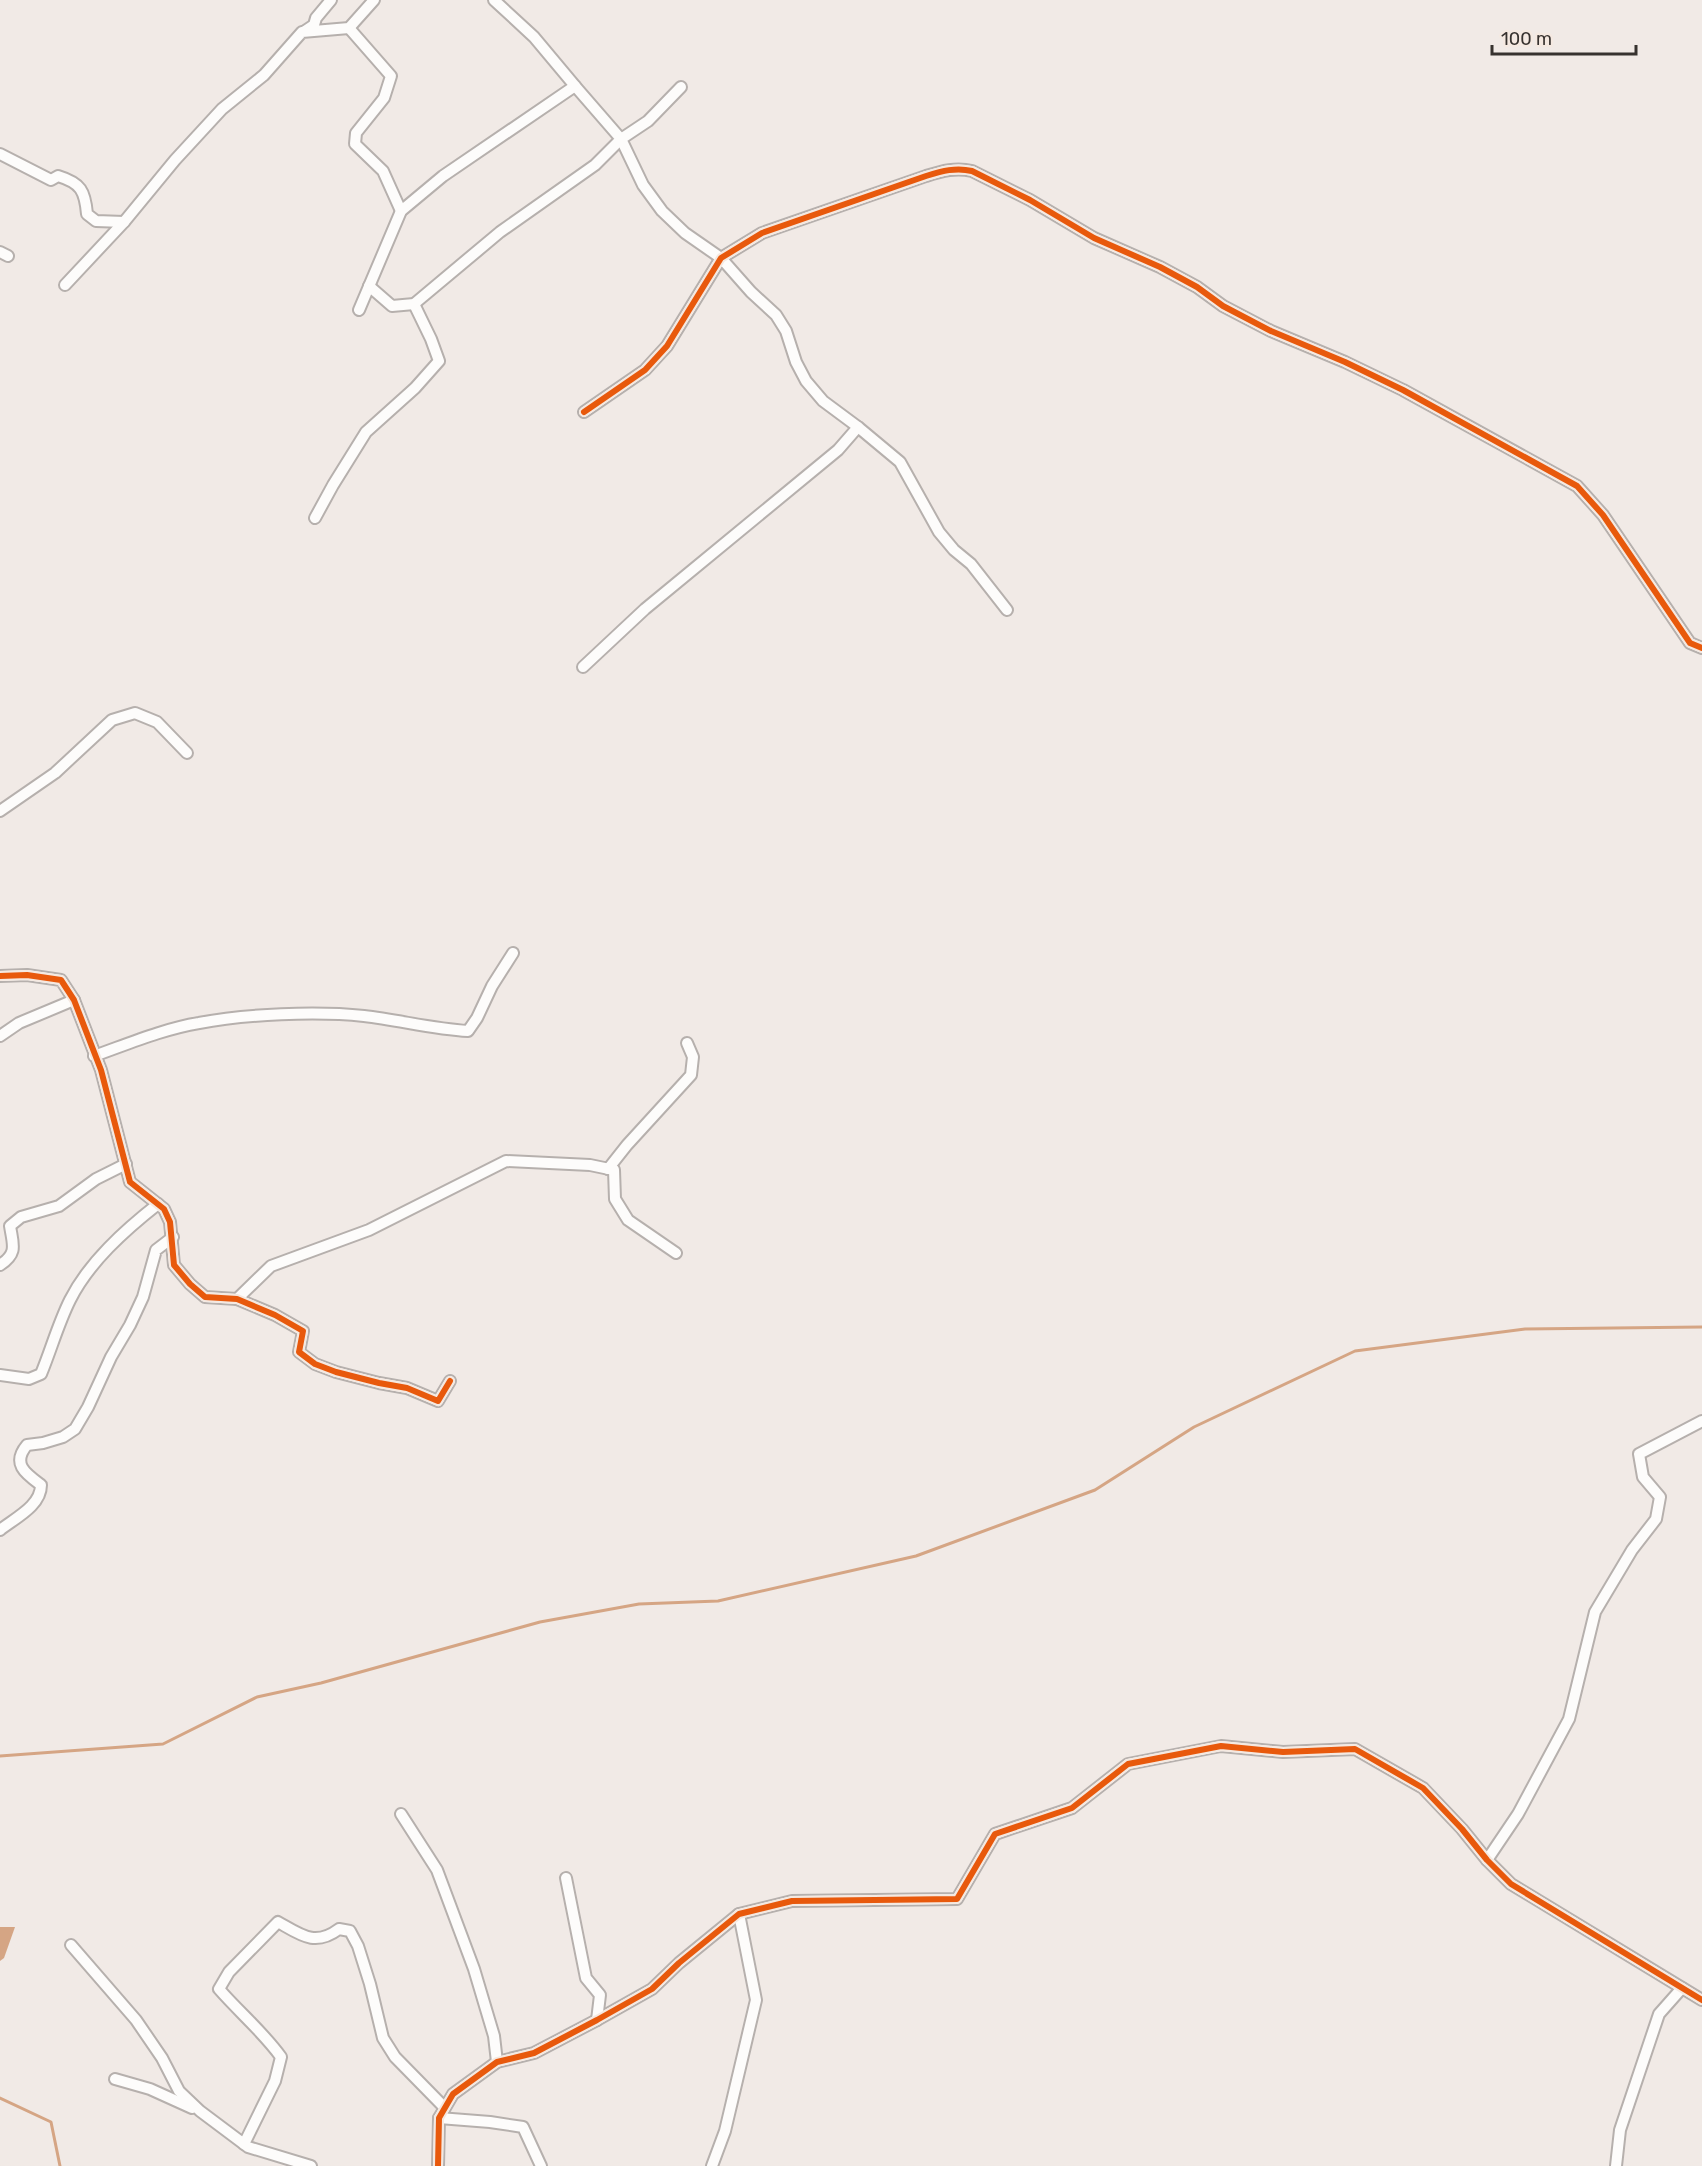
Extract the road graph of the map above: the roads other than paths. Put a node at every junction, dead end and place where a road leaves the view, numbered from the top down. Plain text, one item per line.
1 (331, 0) edge
2 (374, 0) edge
3 (494, 0) edge
4 (349, 28) junction
5 (302, 32) junction
6 (575, 86) junction
7 (681, 87) dead end
8 (621, 139) junction
9 (0, 154) edge
10 (401, 211) junction
11 (124, 222) junction
12 (721, 258) junction
13 (65, 285) dead end
14 (369, 286) junction
15 (414, 304) junction
16 (359, 310) dead end
17 (584, 412) dead end
18 (858, 427) junction
19 (315, 518) dead end
20 (1007, 610) dead end
21 (1702, 648) edge
22 (583, 667) dead end
23 (187, 753) dead end
24 (0, 811) edge
25 (513, 953) dead end
26 (0, 976) edge
27 (74, 1000) junction
28 (0, 1036) edge
29 (687, 1042) dead end
30 (94, 1056) junction
31 (126, 1164) junction
32 (608, 1169) junction
33 (158, 1204) junction
34 (173, 1237) junction
35 (676, 1253) dead end
36 (0, 1265) edge
37 (237, 1299) junction
38 (0, 1375) edge
39 (450, 1381) dead end
40 (1702, 1421) edge
41 (0, 1530) edge
42 (400, 1814) dead end
43 (1487, 1860) junction
44 (566, 1878) dead end
45 (739, 1914) junction
46 (70, 1945) dead end
47 (1682, 1989) junction
48 (1702, 2000) edge
49 (597, 2020) junction
50 (497, 2062) junction
51 (115, 2079) dead end
52 (200, 2111) junction
53 (442, 2113) junction
54 (244, 2144) junction
55 (311, 2166) edge
56 (438, 2166) edge
57 (541, 2166) edge
58 (712, 2166) edge
59 (1616, 2166) edge

1 - 5 street
2 - 4 street
3 - 6 street
4 - 5 street
4 - 10 street
5 - 11 street
6 - 8 street
6 - 10 street
7 - 8 street
8 - 12 street
8 - 15 street
9 - 11 street
10 - 14 street
11 - 13 street
12 - 17 street
12 - 18 street
12 - 21 street
14 - 15 street
14 - 16 street
15 - 19 street
18 - 20 street
18 - 22 street
23 - 24 street
25 - 30 street
26 - 27 street
27 - 28 street
27 - 30 street
29 - 32 street
30 - 31 street
31 - 33 street
31 - 36 street
32 - 35 street
32 - 37 street
33 - 34 street
33 - 38 street
34 - 37 street
34 - 41 street
37 - 39 street
40 - 43 street
42 - 50 street
43 - 45 street
43 - 47 street
44 - 49 street
45 - 49 street
45 - 58 street
46 - 52 street
47 - 48 street
47 - 59 street
49 - 50 street
50 - 53 street
51 - 52 street
52 - 54 street
53 - 54 street
53 - 56 street
53 - 57 street
54 - 55 street

